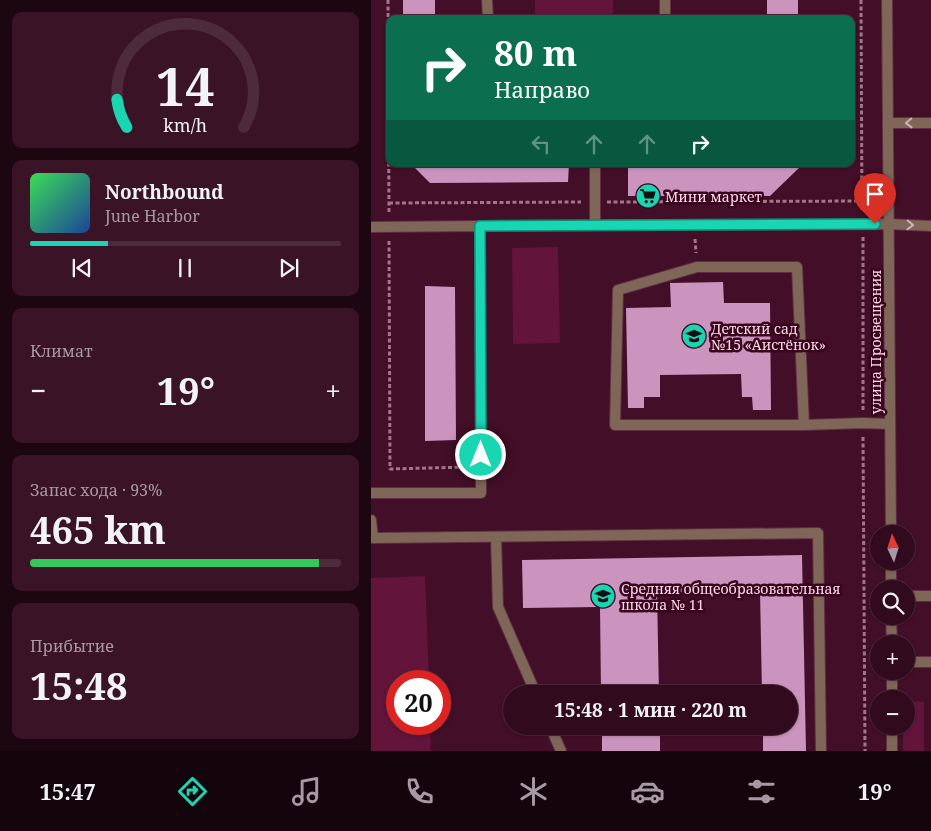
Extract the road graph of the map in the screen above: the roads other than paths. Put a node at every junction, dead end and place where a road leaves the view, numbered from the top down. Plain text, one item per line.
1 (487, 0) edge
2 (665, 0) edge
3 (887, 0) edge
4 (488, 15) edge
5 (665, 15) edge
6 (888, 123) junction
7 (931, 123) edge
8 (595, 167) edge
9 (889, 224) junction
10 (480, 226) junction
11 (595, 226) junction
12 (931, 226) edge
13 (371, 227) edge
14 (890, 424) junction
15 (804, 425) junction
16 (371, 493) edge
17 (371, 520) edge
18 (891, 525) edge
19 (496, 537) junction
20 (915, 596) edge
21 (931, 596) edge
22 (915, 662) edge
23 (931, 662) edge
24 (532, 685) edge
25 (554, 735) edge
26 (892, 735) edge
27 (561, 751) edge
28 (821, 751) edge
29 (892, 751) edge

1 - 4 street
2 - 5 street
3 - 6 street, улица Просвещения
7 -> 6 street
6 - 9 street, улица Просвещения
8 - 11 street
9 - 11 street
9 -> 12 street
9 - 14 street, улица Просвещения
10 - 11 street
10 - 13 street
10 - 16 street
14 - 15 street
14 - 18 street, улица Просвещения
15 - 15 street
17 - 19 street
19 - 24 street
19 - 28 street
20 - 21 street
22 - 23 street
25 - 27 street
26 - 29 street

